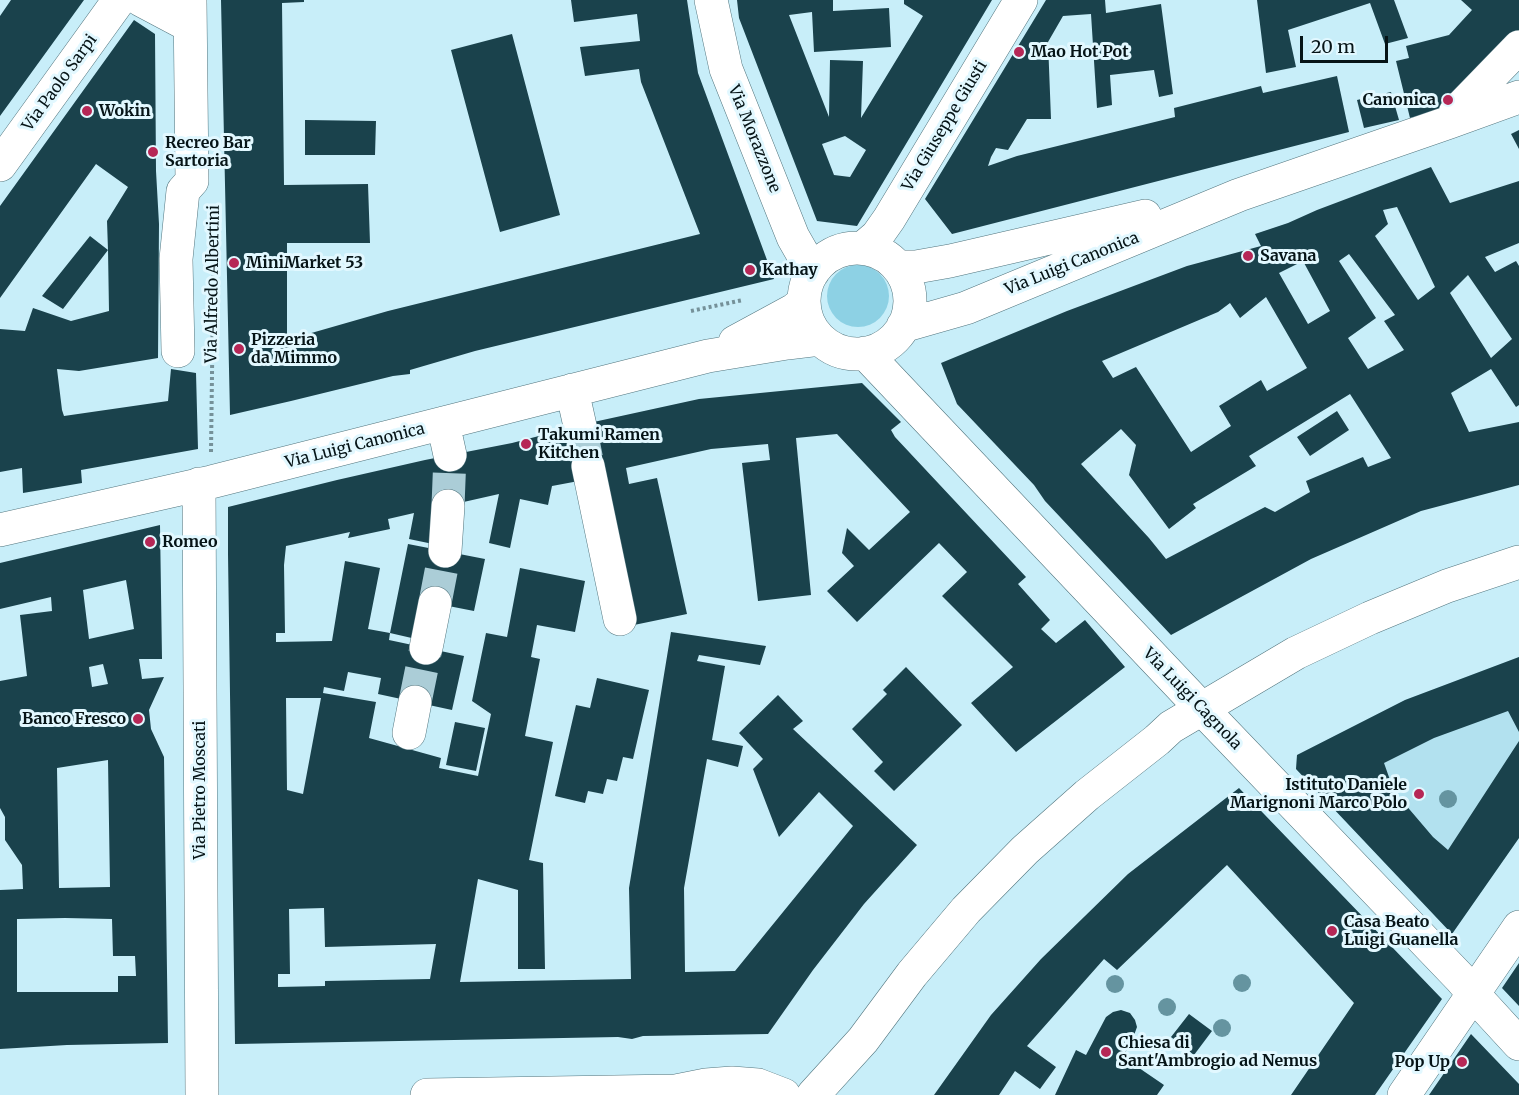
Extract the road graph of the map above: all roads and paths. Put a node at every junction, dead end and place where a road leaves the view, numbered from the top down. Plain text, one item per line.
1 (119, 0) edge
2 (141, 0) edge
3 (711, 0) edge
4 (1021, 0) edge
5 (190, 13) edge
6 (1519, 46) edge
7 (1519, 97) edge
8 (1453, 118) junction
9 (0, 165) edge
10 (1239, 195) junction
11 (214, 211) dead end
12 (863, 248) junction
13 (898, 267) junction
14 (808, 287) junction
15 (749, 298) dead end
16 (691, 312) dead end
17 (903, 326) junction
18 (820, 339) junction
19 (178, 351) dead end
20 (865, 353) junction
21 (708, 356) junction
22 (572, 390) junction
23 (443, 423) junction
24 (580, 426) tunnel mouth
25 (211, 450) dead end
26 (450, 455) tunnel mouth
27 (588, 466) tunnel mouth
28 (199, 484) junction
29 (448, 506) tunnel mouth
30 (0, 530) edge
31 (445, 551) tunnel mouth
32 (1519, 562) edge
33 (435, 603) tunnel mouth
34 (620, 619) dead end
35 (426, 648) tunnel mouth
36 (1203, 710) junction
37 (1519, 927) edge
38 (1474, 993) junction
39 (863, 1040) junction
40 (1519, 1044) edge
41 (681, 1093) edge
42 (202, 1095) edge
43 (427, 1095) edge
44 (784, 1095) edge
45 (813, 1095) edge
46 (840, 1095) edge
47 (1404, 1095) edge

1 - 9 street, Via Paolo Sarpi
2 - 5 street
3 - 14 street, Via Morazzone
4 - 12 street, Via Giuseppe Giusti
5 - 19 street
6 - 8 street
7 - 8 street, Via Luigi Canonica
8 - 10 street, Via Luigi Canonica
10 - 13 street, Via Luigi Canonica
10 - 17 street, Via Luigi Canonica
11 - 25 path, Via Alfredo Albertini
12 - 13 street
12 - 14 street
13 - 17 street
14 - 18 street
14 - 21 street, Via Luigi Canonica
15 - 16 path
17 - 20 street
18 - 20 street
18 - 21 street, Via Luigi Canonica
20 - 36 street, Via Luigi Cagnola
21 - 22 street, Via Luigi Canonica
22 - 23 street, Via Luigi Canonica
22 - 24 street
23 - 26 street
23 - 28 street, Via Luigi Canonica
27 - 34 street
28 - 30 street, Via Luigi Canonica
28 - 42 street, Via Pietro Moscati
29 - 31 street
32 - 36 street
33 - 35 street
36 - 38 street, Via Luigi Cagnola
36 - 39 street
37 - 38 street
38 - 40 street, Via Luigi Cagnola
38 - 47 street
39 - 45 street
39 - 46 street
41 - 43 street
41 - 44 street

